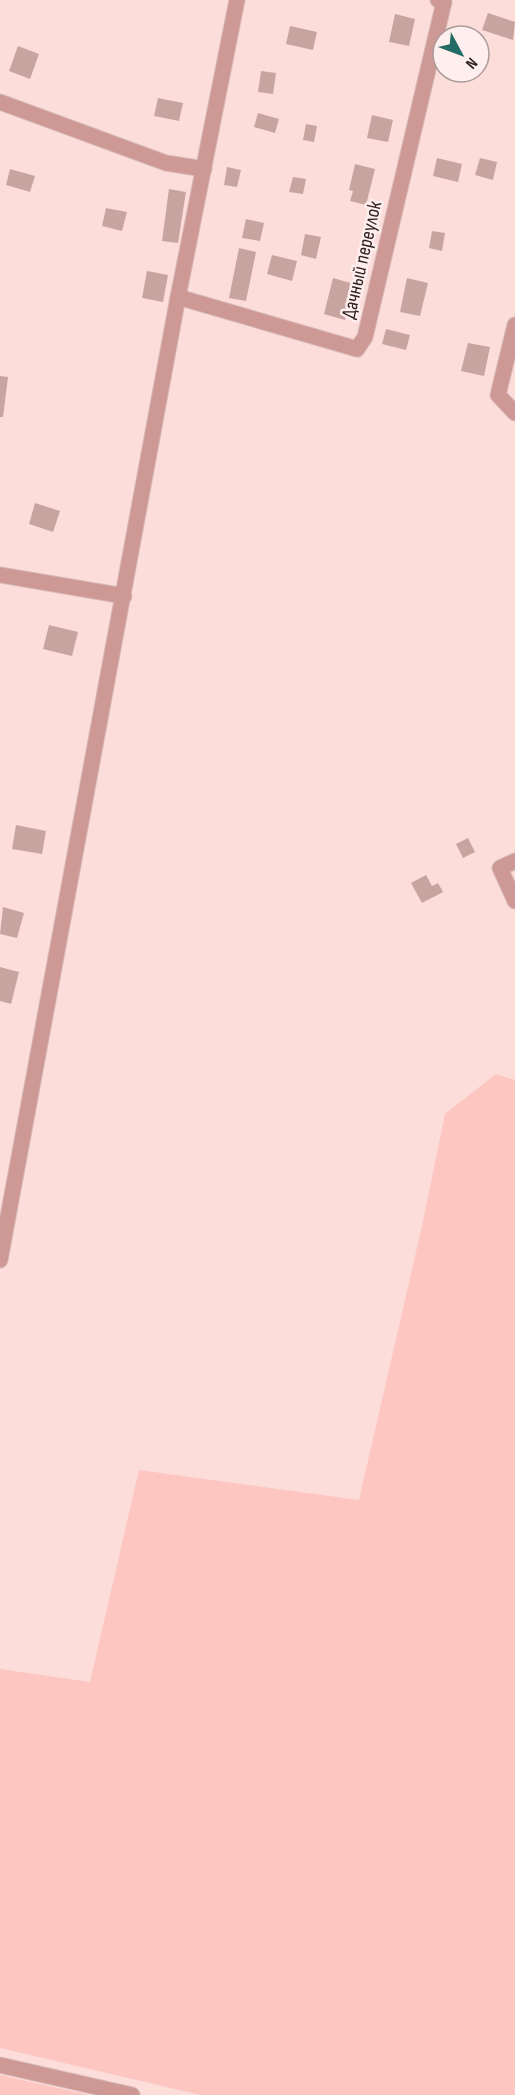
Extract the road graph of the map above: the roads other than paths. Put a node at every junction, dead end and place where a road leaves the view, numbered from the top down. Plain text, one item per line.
1 (237, 0) edge
2 (438, 0) edge
3 (0, 102) edge
4 (204, 169) junction
5 (178, 297) junction
6 (515, 325) edge
7 (515, 413) edge
8 (0, 575) edge
9 (124, 597) junction
10 (515, 861) edge
11 (515, 901) edge
12 (0, 1260) edge
13 (0, 2065) edge
14 (132, 2095) edge

1 - 4 street
2 - 5 street, Дачный переулок
3 - 4 street
4 - 5 street
5 - 9 street
6 - 7 street
8 - 9 street
9 - 12 street
10 - 11 street
13 - 14 street

